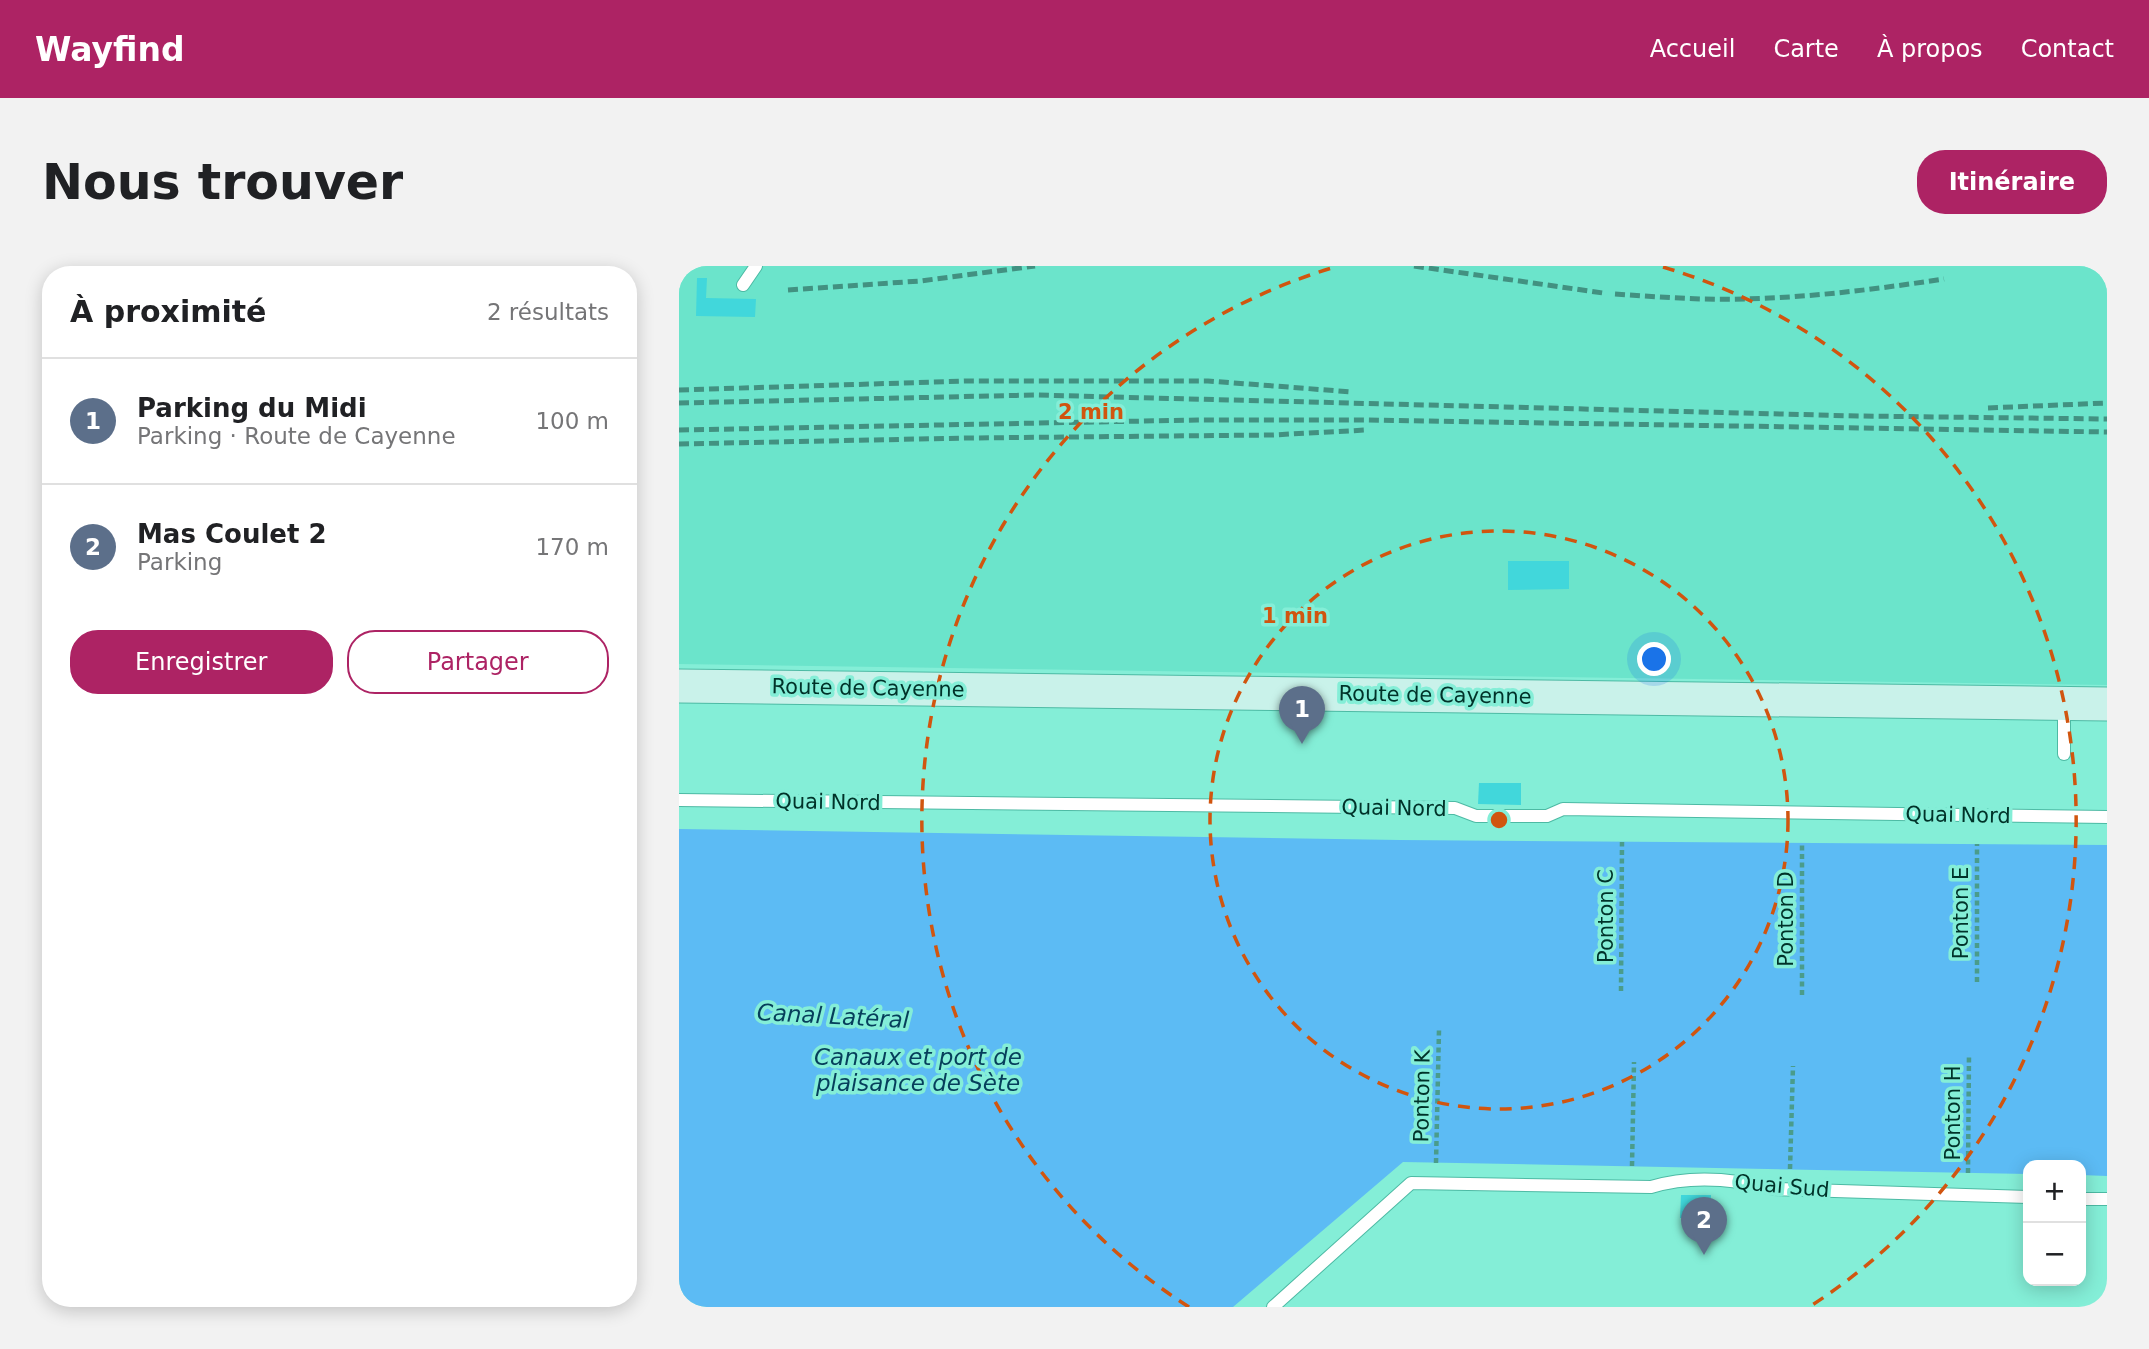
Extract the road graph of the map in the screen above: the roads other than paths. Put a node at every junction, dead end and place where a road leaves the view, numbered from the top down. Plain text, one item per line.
1 (756, 266) edge
2 (743, 285) dead end
3 (679, 686) edge
4 (2064, 703) junction
5 (2107, 704) edge
6 (2064, 754) dead end
7 (679, 800) edge
8 (2107, 817) edge
9 (2023, 1197) edge
10 (2086, 1199) edge
11 (2107, 1199) edge
12 (1273, 1307) edge

1 - 2 lane
3 - 4 street, Route de Cayenne
4 - 5 street, Route de Cayenne
4 - 6 lane
7 - 8 lane, Quai Nord
9 - 12 lane, Quai Sud
10 - 11 lane

